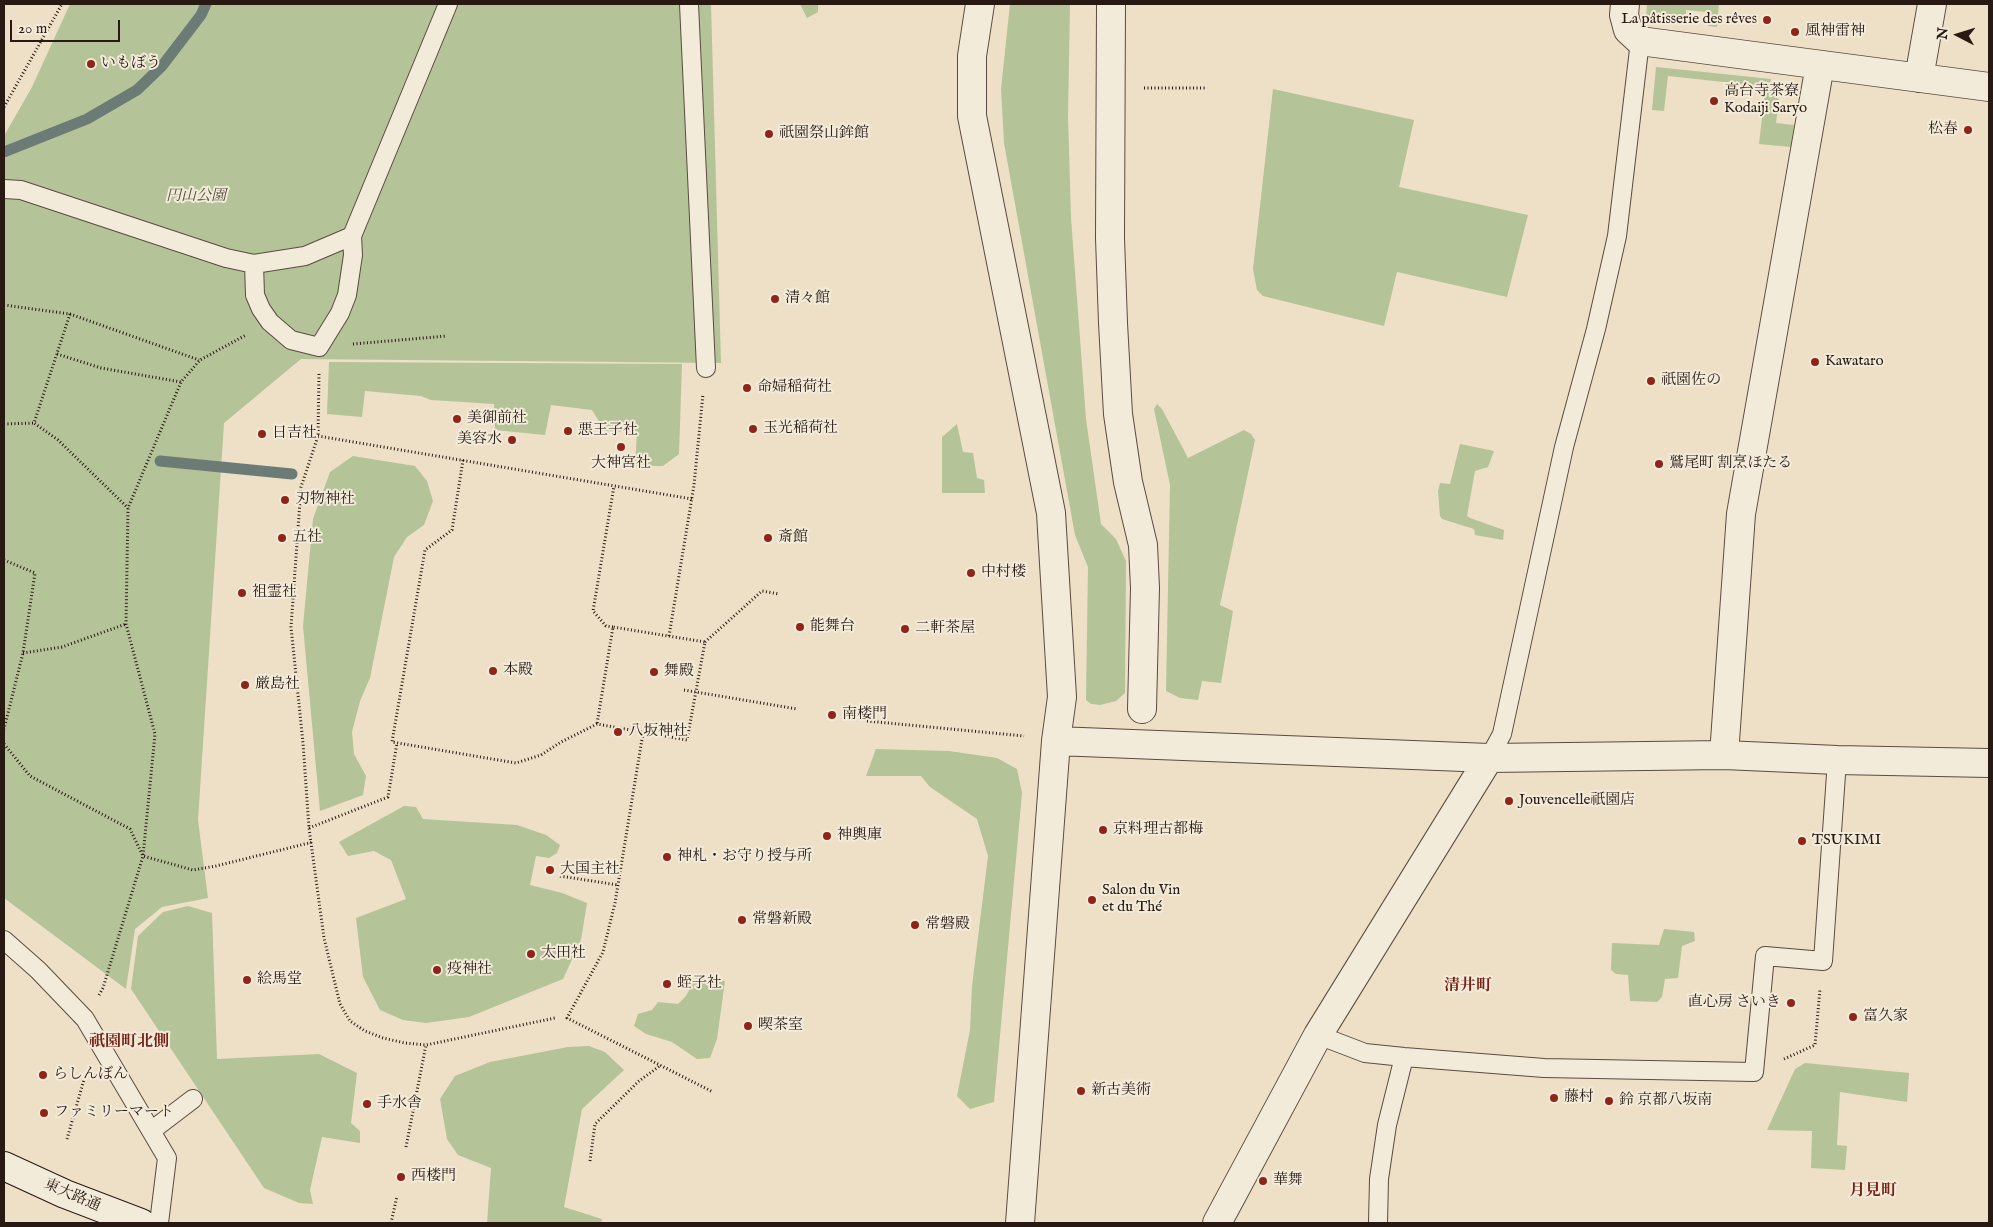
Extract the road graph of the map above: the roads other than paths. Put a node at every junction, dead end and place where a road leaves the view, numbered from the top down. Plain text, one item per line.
1 (448, 4) edge
2 (689, 4) edge
3 (980, 4) edge
4 (1112, 4) edge
5 (1625, 4) edge
6 (1932, 4) edge
7 (1640, 41) junction
8 (1820, 65) junction
9 (1919, 78) junction
10 (1989, 87) edge
11 (4, 189) edge
12 (352, 236) junction
13 (254, 264) junction
14 (706, 368) road end
15 (1142, 710) dead end
16 (1056, 741) junction
17 (1724, 755) junction
18 (1489, 758) junction
19 (1837, 760) junction
20 (1989, 763) edge
21 (4, 940) edge
22 (1318, 1035) junction
23 (1404, 1057) junction
24 (105, 1073) dead end
25 (193, 1100) dead end
26 (136, 1106) junction
27 (151, 1131) junction
28 (4, 1166) edge
29 (141, 1223) edge
30 (159, 1223) edge
31 (1020, 1223) edge
32 (1217, 1223) edge
33 (1378, 1223) edge

1 - 12 lane
2 - 14 lane
3 - 16 street
4 - 15 street
5 - 7 street
6 - 9 street
7 - 8 street
7 - 18 lane
8 - 9 street
8 - 17 street
9 - 10 street
11 - 13 lane
12 - 13 lane
12 - 13 lane
16 - 18 street
16 - 31 street
17 - 18 street
17 - 19 street
18 - 22 street
19 - 20 street
19 - 23 lane
21 - 26 lane
22 - 23 lane
22 - 32 street
23 - 33 lane
24 - 26 lane
25 - 27 lane
26 - 27 lane
27 - 30 lane
28 - 29 street, 東大路通

